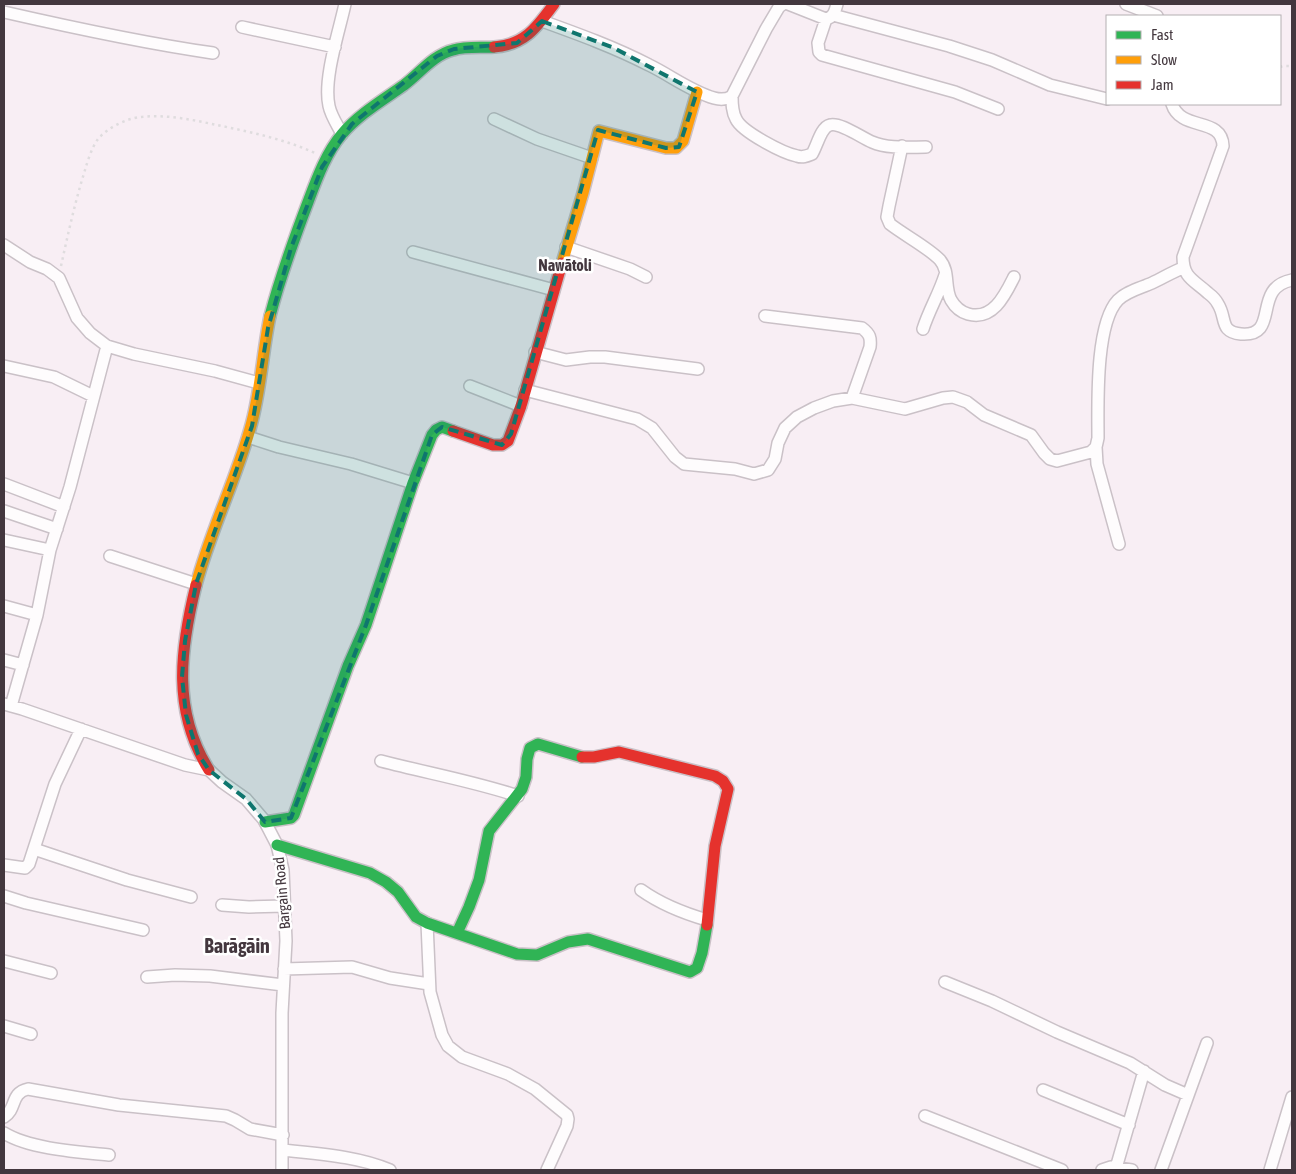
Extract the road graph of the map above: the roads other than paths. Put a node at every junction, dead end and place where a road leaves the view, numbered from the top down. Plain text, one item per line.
1 (345, 4) edge
2 (554, 4) edge
3 (783, 4) edge
4 (788, 4) edge
5 (837, 4) edge
6 (1126, 4) edge
7 (4, 12) edge
8 (1154, 15) edge
9 (830, 17) junction
10 (542, 21) junction
11 (242, 26) dead end
12 (335, 47) junction
13 (213, 53) dead end
14 (697, 92) junction
15 (732, 96) junction
16 (1106, 99) edge
17 (1172, 105) edge
18 (998, 109) dead end
19 (494, 119) dead end
20 (342, 134) junction
21 (902, 146) junction
22 (926, 147) dead end
23 (592, 158) junction
24 (4, 245) edge
25 (566, 247) junction
26 (413, 252) dead end
27 (1183, 268) junction
28 (946, 271) junction
29 (646, 277) dead end
30 (1014, 277) dead end
31 (1292, 280) edge
32 (554, 290) junction
33 (765, 316) dead end
34 (922, 329) dead end
35 (107, 346) junction
36 (535, 352) junction
37 (4, 366) edge
38 (698, 369) dead end
39 (259, 383) junction
40 (470, 386) dead end
41 (525, 390) junction
42 (93, 396) junction
43 (852, 398) junction
44 (521, 406) junction
45 (248, 437) junction
46 (1096, 447) junction
47 (413, 483) junction
48 (4, 484) edge
49 (64, 507) junction
50 (4, 511) edge
51 (57, 529) junction
52 (4, 540) edge
53 (1119, 544) dead end
54 (50, 550) junction
55 (110, 556) dead end
56 (196, 584) junction
57 (4, 606) edge
58 (37, 615) junction
59 (4, 660) edge
60 (23, 665) junction
61 (7, 705) edge
62 (81, 729) junction
63 (381, 761) dead end
64 (208, 770) junction
65 (518, 796) junction
66 (265, 822) junction
67 (276, 845) junction
68 (34, 848) junction
69 (4, 865) edge
70 (641, 890) dead end
71 (4, 896) edge
72 (191, 897) dead end
73 (222, 905) dead end
74 (285, 906) junction
75 (707, 920) junction
76 (427, 923) junction
77 (143, 930) dead end
78 (458, 933) junction
79 (4, 961) edge
80 (284, 969) junction
81 (51, 973) dead end
82 (147, 977) dead end
83 (945, 982) dead end
84 (429, 984) junction
85 (283, 986) junction
86 (4, 1026) edge
87 (31, 1034) dead end
88 (1207, 1043) dead end
89 (1144, 1071) junction
90 (1043, 1090) dead end
91 (1188, 1095) junction
92 (1292, 1097) edge
93 (925, 1116) dead end
94 (4, 1117) edge
95 (1129, 1125) junction
96 (4, 1133) edge
97 (283, 1136) junction
98 (283, 1150) junction
99 (109, 1155) dead end
100 (1116, 1168) junction
101 (282, 1170) edge
102 (390, 1170) edge
103 (547, 1170) edge
104 (1062, 1170) edge
105 (1102, 1170) edge
106 (1132, 1170) edge
107 (1161, 1170) edge
108 (1270, 1170) edge

1 - 12 street
2 - 10 street
3 - 15 street
4 - 9 street
5 - 9 street
6 - 8 street
7 - 13 street
9 - 16 street
9 - 18 street
10 - 14 street
10 - 20 street
11 - 12 street
12 - 20 street
14 - 15 street
14 - 23 street
15 - 21 street
17 - 27 street
19 - 23 street
20 - 39 street
21 - 22 street
21 - 28 street
23 - 25 street
24 - 35 street
25 - 29 street
25 - 32 street
26 - 32 street
27 - 31 street
27 - 46 street
28 - 30 street
28 - 34 street
32 - 36 street
33 - 43 street
35 - 39 street
35 - 42 street
36 - 38 street
36 - 41 street
37 - 42 street
39 - 45 street
40 - 44 street
41 - 43 street
41 - 44 street
42 - 49 street
43 - 46 street
44 - 47 street
45 - 47 street
45 - 56 street
46 - 53 street
47 - 66 street
48 - 49 street
49 - 51 street
50 - 51 street
51 - 54 street
52 - 54 street
54 - 58 street
55 - 56 street
56 - 64 street
57 - 58 street
58 - 60 street
59 - 60 street
60 - 61 street
61 - 62 street, Bargain Road
62 - 64 street, Bargain Road
62 - 68 street
63 - 65 street
64 - 66 street, Bargain Road
65 - 75 street
65 - 78 street
66 - 67 street, Bargain Road
67 - 74 street, Bargain Road
67 - 76 street
68 - 69 street
68 - 72 street
70 - 75 street
71 - 77 street
73 - 74 street
74 - 80 street, Bargain Road
75 - 78 street
76 - 78 street
76 - 84 street
79 - 81 street
80 - 84 street
80 - 85 street, Bargain Road
82 - 85 street
83 - 89 street
84 - 103 street
85 - 97 street, Bargain Road
86 - 87 street
88 - 91 street
89 - 91 street
89 - 95 street
90 - 95 street
91 - 107 street
92 - 108 street
93 - 104 street
94 - 97 street
95 - 100 street
96 - 99 street
97 - 98 street, Bargain Road
98 - 101 street, Bargain Road
98 - 102 street
100 - 105 street
100 - 106 street

